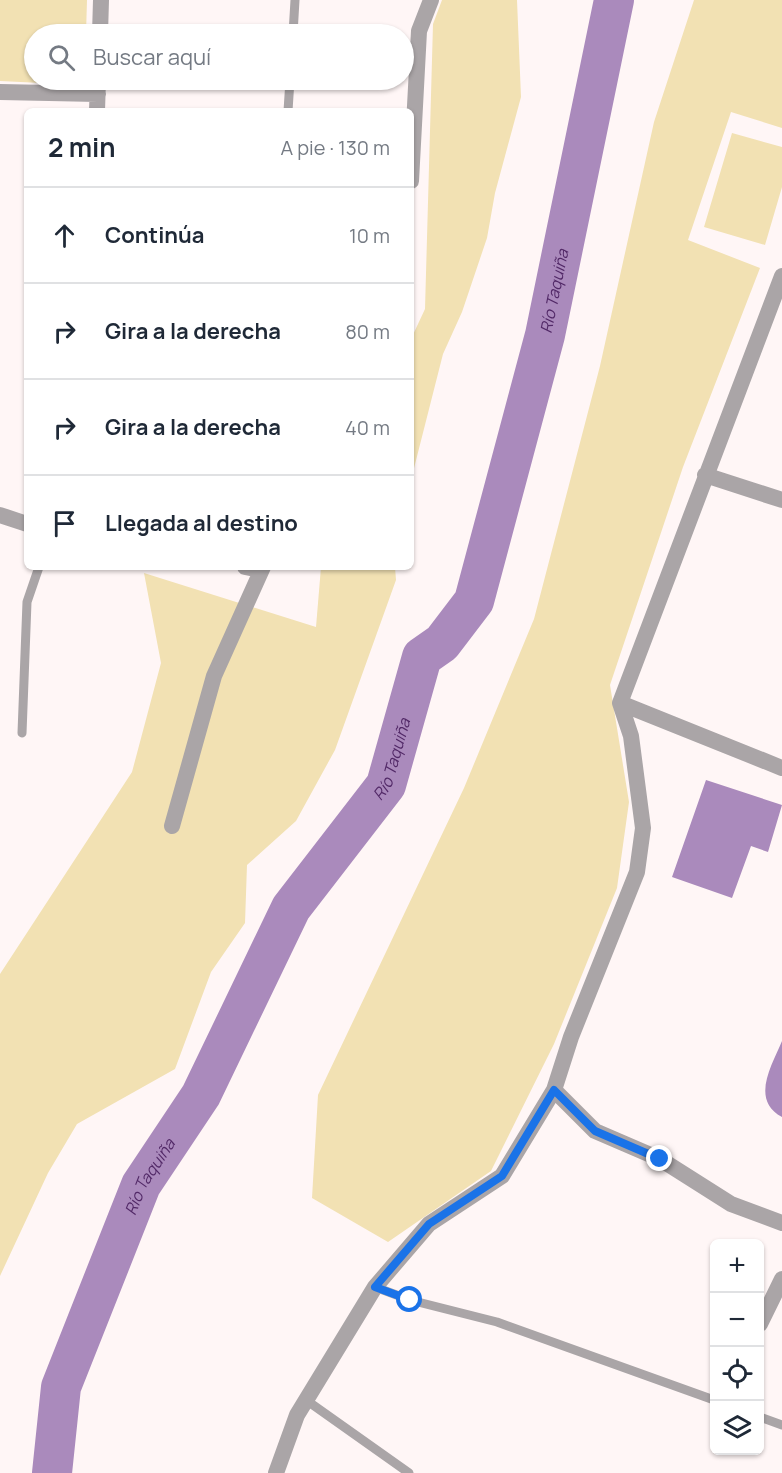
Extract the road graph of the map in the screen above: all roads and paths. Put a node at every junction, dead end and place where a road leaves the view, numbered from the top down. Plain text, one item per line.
1 (101, 0) edge
2 (295, 0) edge
3 (431, 0) edge
4 (100, 24) edge
5 (294, 24) edge
6 (289, 90) edge
7 (0, 92) edge
8 (98, 95) edge
9 (288, 108) edge
10 (414, 125) edge
11 (782, 276) edge
12 (705, 474) junction
13 (782, 500) edge
14 (0, 515) edge
15 (24, 523) edge
16 (38, 570) edge
17 (256, 570) edge
18 (620, 703) junction
19 (22, 733) dead end
20 (782, 768) edge
21 (172, 826) dead end
22 (554, 1090) junction
23 (782, 1223) edge
24 (782, 1279) edge
25 (375, 1287) junction
26 (764, 1314) edge
27 (710, 1399) edge
28 (306, 1400) junction
29 (764, 1419) edge
30 (782, 1425) edge
31 (276, 1473) edge
32 (409, 1473) edge

1 - 4 street
2 - 5 lane
3 - 10 street
6 - 9 lane
7 - 8 street
11 - 12 street
12 - 13 street
12 - 18 street
14 - 15 street
16 - 19 lane
17 - 21 street
18 - 20 street
18 - 22 street
22 - 23 street
22 - 25 street
24 - 26 street
25 - 27 lane
25 - 28 street
28 - 31 street
28 - 32 lane
29 - 30 lane

